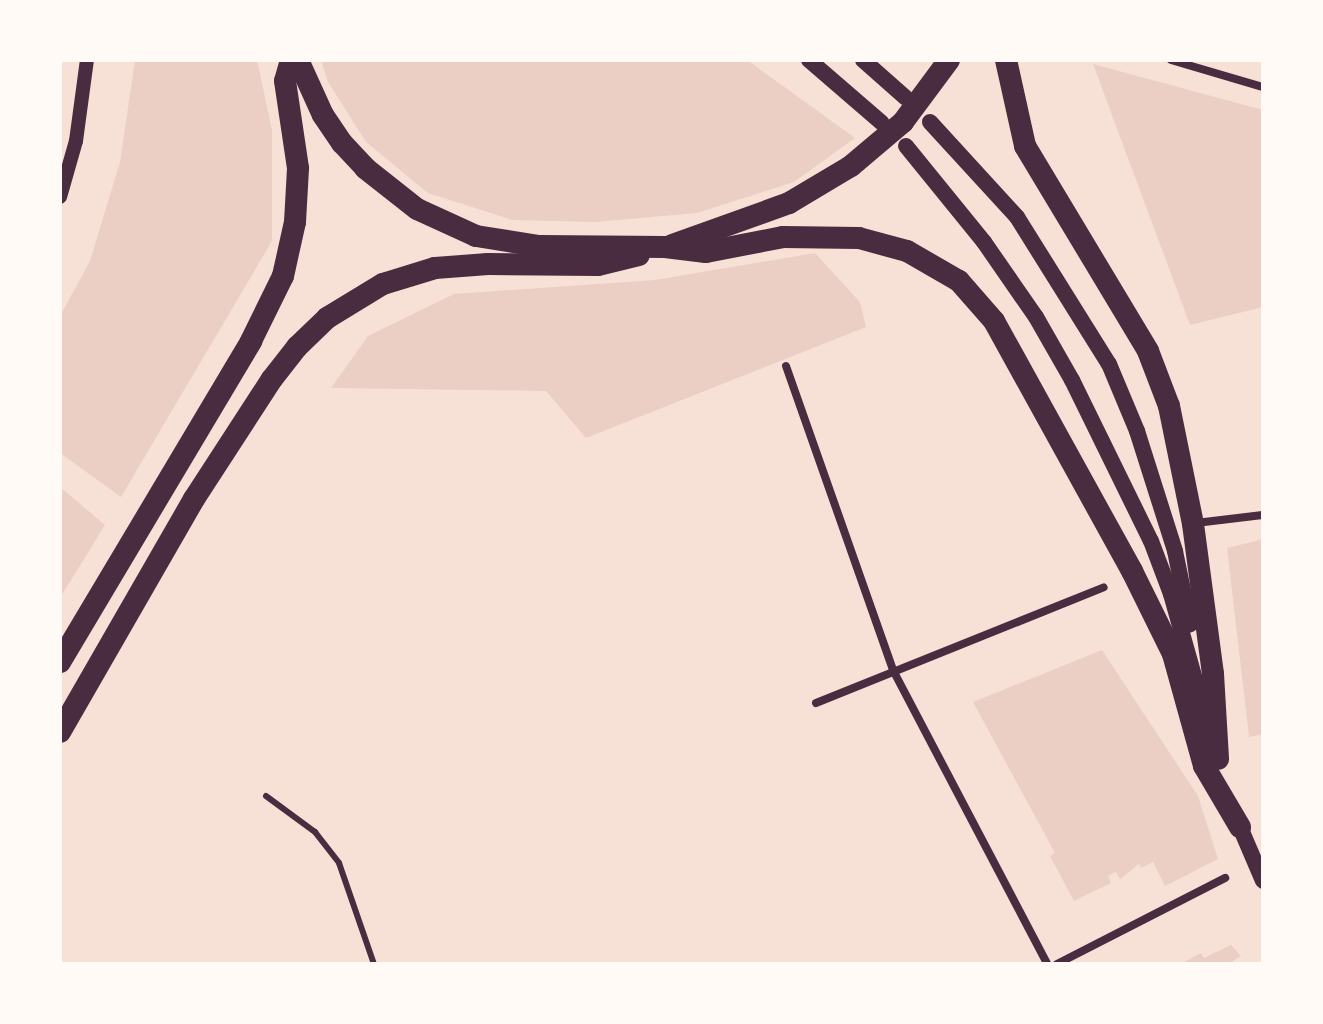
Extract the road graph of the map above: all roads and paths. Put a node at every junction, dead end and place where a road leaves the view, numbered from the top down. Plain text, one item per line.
1 (87, 60) edge
2 (291, 60) edge
3 (298, 60) edge
4 (809, 60) edge
5 (863, 60) edge
6 (949, 60) edge
7 (1006, 60) edge
8 (1171, 60) edge
9 (1263, 87) edge
10 (906, 98) dead end
11 (930, 122) dead end
12 (882, 123) dead end
13 (906, 146) dead end
14 (60, 197) edge
15 (665, 247) junction
16 (786, 366) dead end
17 (1263, 515) edge
18 (1193, 524) junction
19 (1104, 587) dead end
20 (60, 662) edge
21 (894, 672) junction
22 (816, 703) dead end
23 (60, 732) edge
24 (1216, 751) junction
25 (266, 796) dead end
26 (1240, 827) junction
27 (1225, 878) dead end
28 (1263, 881) edge
29 (374, 964) edge
30 (1047, 964) edge
31 (1057, 964) edge

1 - 14 street
2 - 20 highway
3 - 15 highway
4 - 12 main road
5 - 10 main road
6 - 15 highway
7 - 18 highway
8 - 9 street
11 - 24 main road
13 - 24 main road
15 - 23 highway
15 - 26 highway
16 - 21 street
17 - 18 street
18 - 24 highway
19 - 21 street
21 - 22 street
21 - 30 street
24 - 26 main road
25 - 29 lane
26 - 28 main road
27 - 31 street

